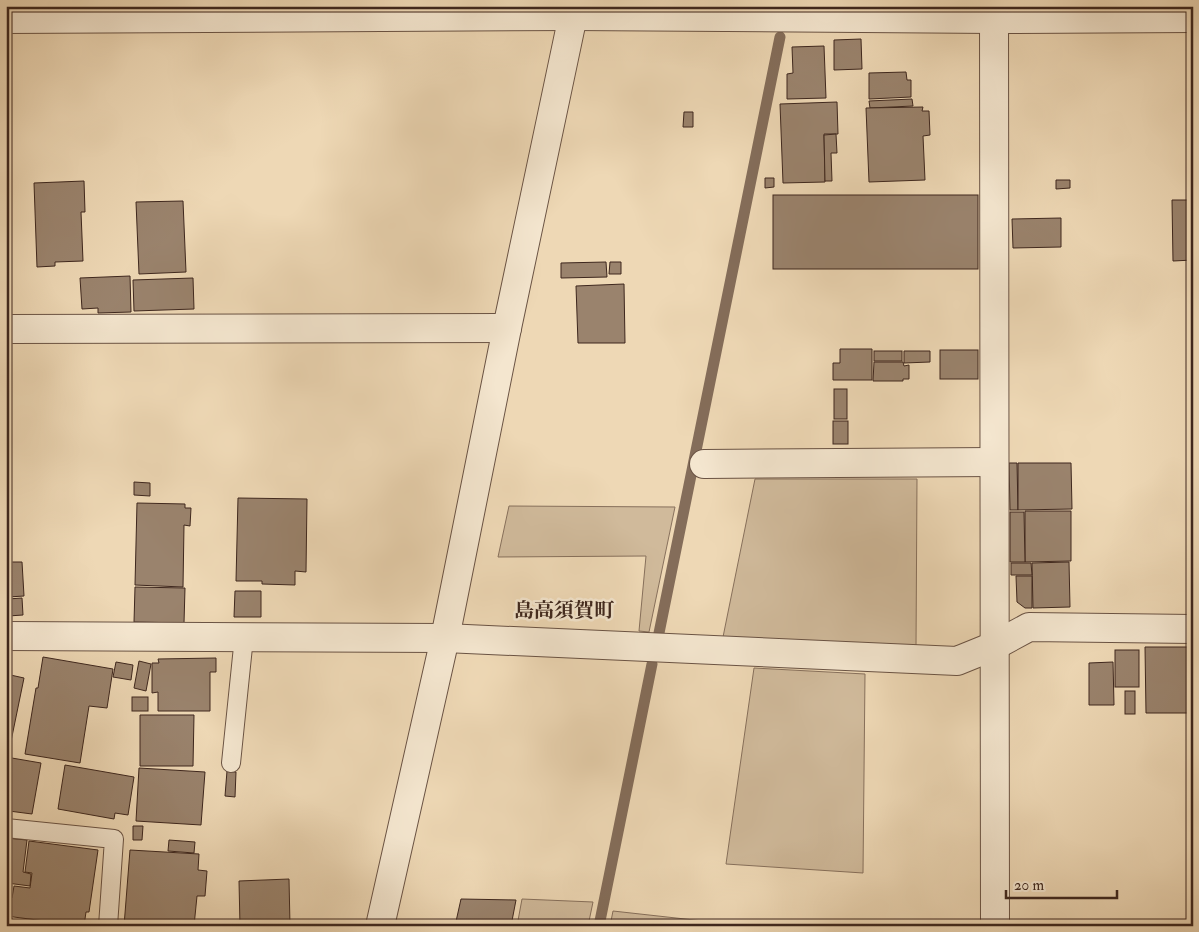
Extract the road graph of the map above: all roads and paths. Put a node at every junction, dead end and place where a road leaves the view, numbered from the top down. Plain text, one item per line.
1 (574, 11) edge
2 (270, 12) edge
3 (994, 13) edge
4 (6, 18) edge
5 (1193, 18) edge
6 (507, 328) junction
7 (6, 329) edge
8 (994, 462) junction
9 (704, 464) dead end
10 (1193, 629) edge
11 (6, 636) edge
12 (244, 637) junction
13 (445, 638) junction
14 (994, 646) junction
15 (232, 764) dead end
16 (6, 828) edge
17 (108, 926) edge
18 (380, 926) edge
19 (995, 926) edge

1 - 2 street
1 - 3 street
1 - 6 street
2 - 4 street
3 - 5 street
3 - 8 street
6 - 7 street
6 - 13 street
8 - 9 street
8 - 14 street
10 - 14 street
11 - 12 street
12 - 13 street
12 - 15 lane
13 - 14 street
13 - 18 street
14 - 19 street
16 - 17 lane

